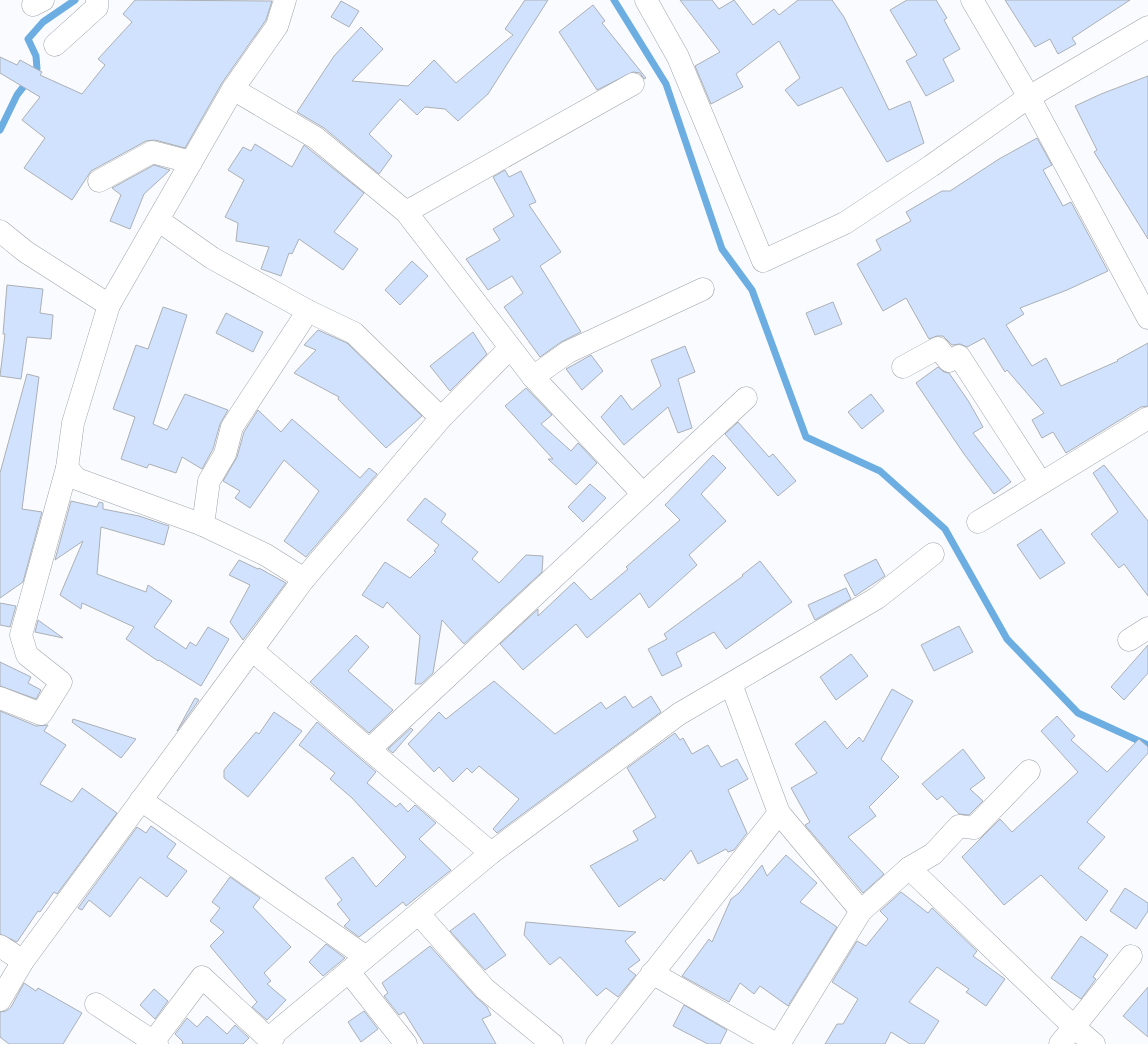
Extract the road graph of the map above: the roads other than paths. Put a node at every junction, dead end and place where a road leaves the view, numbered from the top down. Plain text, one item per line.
1 (97, 0) edge
2 (285, 0) edge
3 (646, 0) edge
4 (972, 0) edge
5 (1148, 27) edge
6 (55, 45) dead end
7 (633, 84) dead end
8 (233, 89) junction
9 (1029, 97) junction
10 (191, 162) junction
11 (99, 181) dead end
12 (406, 212) junction
13 (158, 220) junction
14 (0, 231) edge
15 (703, 289) dead end
16 (110, 304) junction
17 (308, 311) junction
18 (1148, 318) edge
19 (510, 348) junction
20 (903, 367) dead end
21 (532, 376) junction
22 (746, 398) dead end
23 (441, 418) junction
24 (1148, 418) edge
25 (67, 468) junction
26 (1041, 483) junction
27 (643, 494) junction
28 (978, 522) dead end
29 (203, 525) junction
30 (933, 554) dead end
31 (304, 579) junction
32 (1148, 628) edge
33 (1129, 640) dead end
34 (252, 650) junction
35 (731, 684) junction
36 (0, 698) edge
37 (370, 749) junction
38 (1029, 771) dead end
39 (141, 800) junction
40 (779, 812) junction
41 (491, 853) junction
42 (909, 868) junction
43 (861, 911) junction
44 (419, 914) junction
45 (0, 946) edge
46 (1131, 956) dead end
47 (366, 957) junction
48 (23, 961) junction
49 (349, 972) junction
50 (652, 973) junction
51 (0, 1000) edge
52 (96, 1004) dead end
53 (1073, 1026) junction
54 (145, 1041) edge
55 (270, 1042) edge
56 (406, 1044) edge
57 (552, 1044) edge
58 (596, 1044) edge
59 (776, 1044) edge
60 (780, 1044) edge
61 (1060, 1044) edge
62 (1094, 1044) edge

1 - 6 street
2 - 8 street
3 - 9 street
4 - 9 street
5 - 9 street
7 - 12 street
8 - 10 street
8 - 12 street
9 - 18 street
10 - 11 street
10 - 13 street
12 - 19 street
13 - 16 street
13 - 17 street
14 - 16 street
15 - 21 street
16 - 25 street
17 - 23 street
17 - 29 street
19 - 21 street
19 - 23 street
20 - 26 street
21 - 27 street
22 - 27 street
23 - 31 street
24 - 26 street
25 - 29 street
25 - 36 street
26 - 28 street
27 - 37 street
29 - 31 street
30 - 35 street
31 - 34 street
32 - 33 street
34 - 37 street
34 - 39 street
35 - 40 street
35 - 41 street
37 - 41 street
38 - 42 street
39 - 47 street
39 - 48 street
40 - 43 street
40 - 50 street
41 - 44 street
42 - 43 street
42 - 53 street
43 - 60 street
44 - 47 street
44 - 57 street
45 - 48 street
46 - 53 street
47 - 49 street
48 - 51 street
49 - 55 street
49 - 56 street
50 - 58 street
50 - 59 street
52 - 54 street
53 - 61 street
53 - 62 street
54 - 55 street

